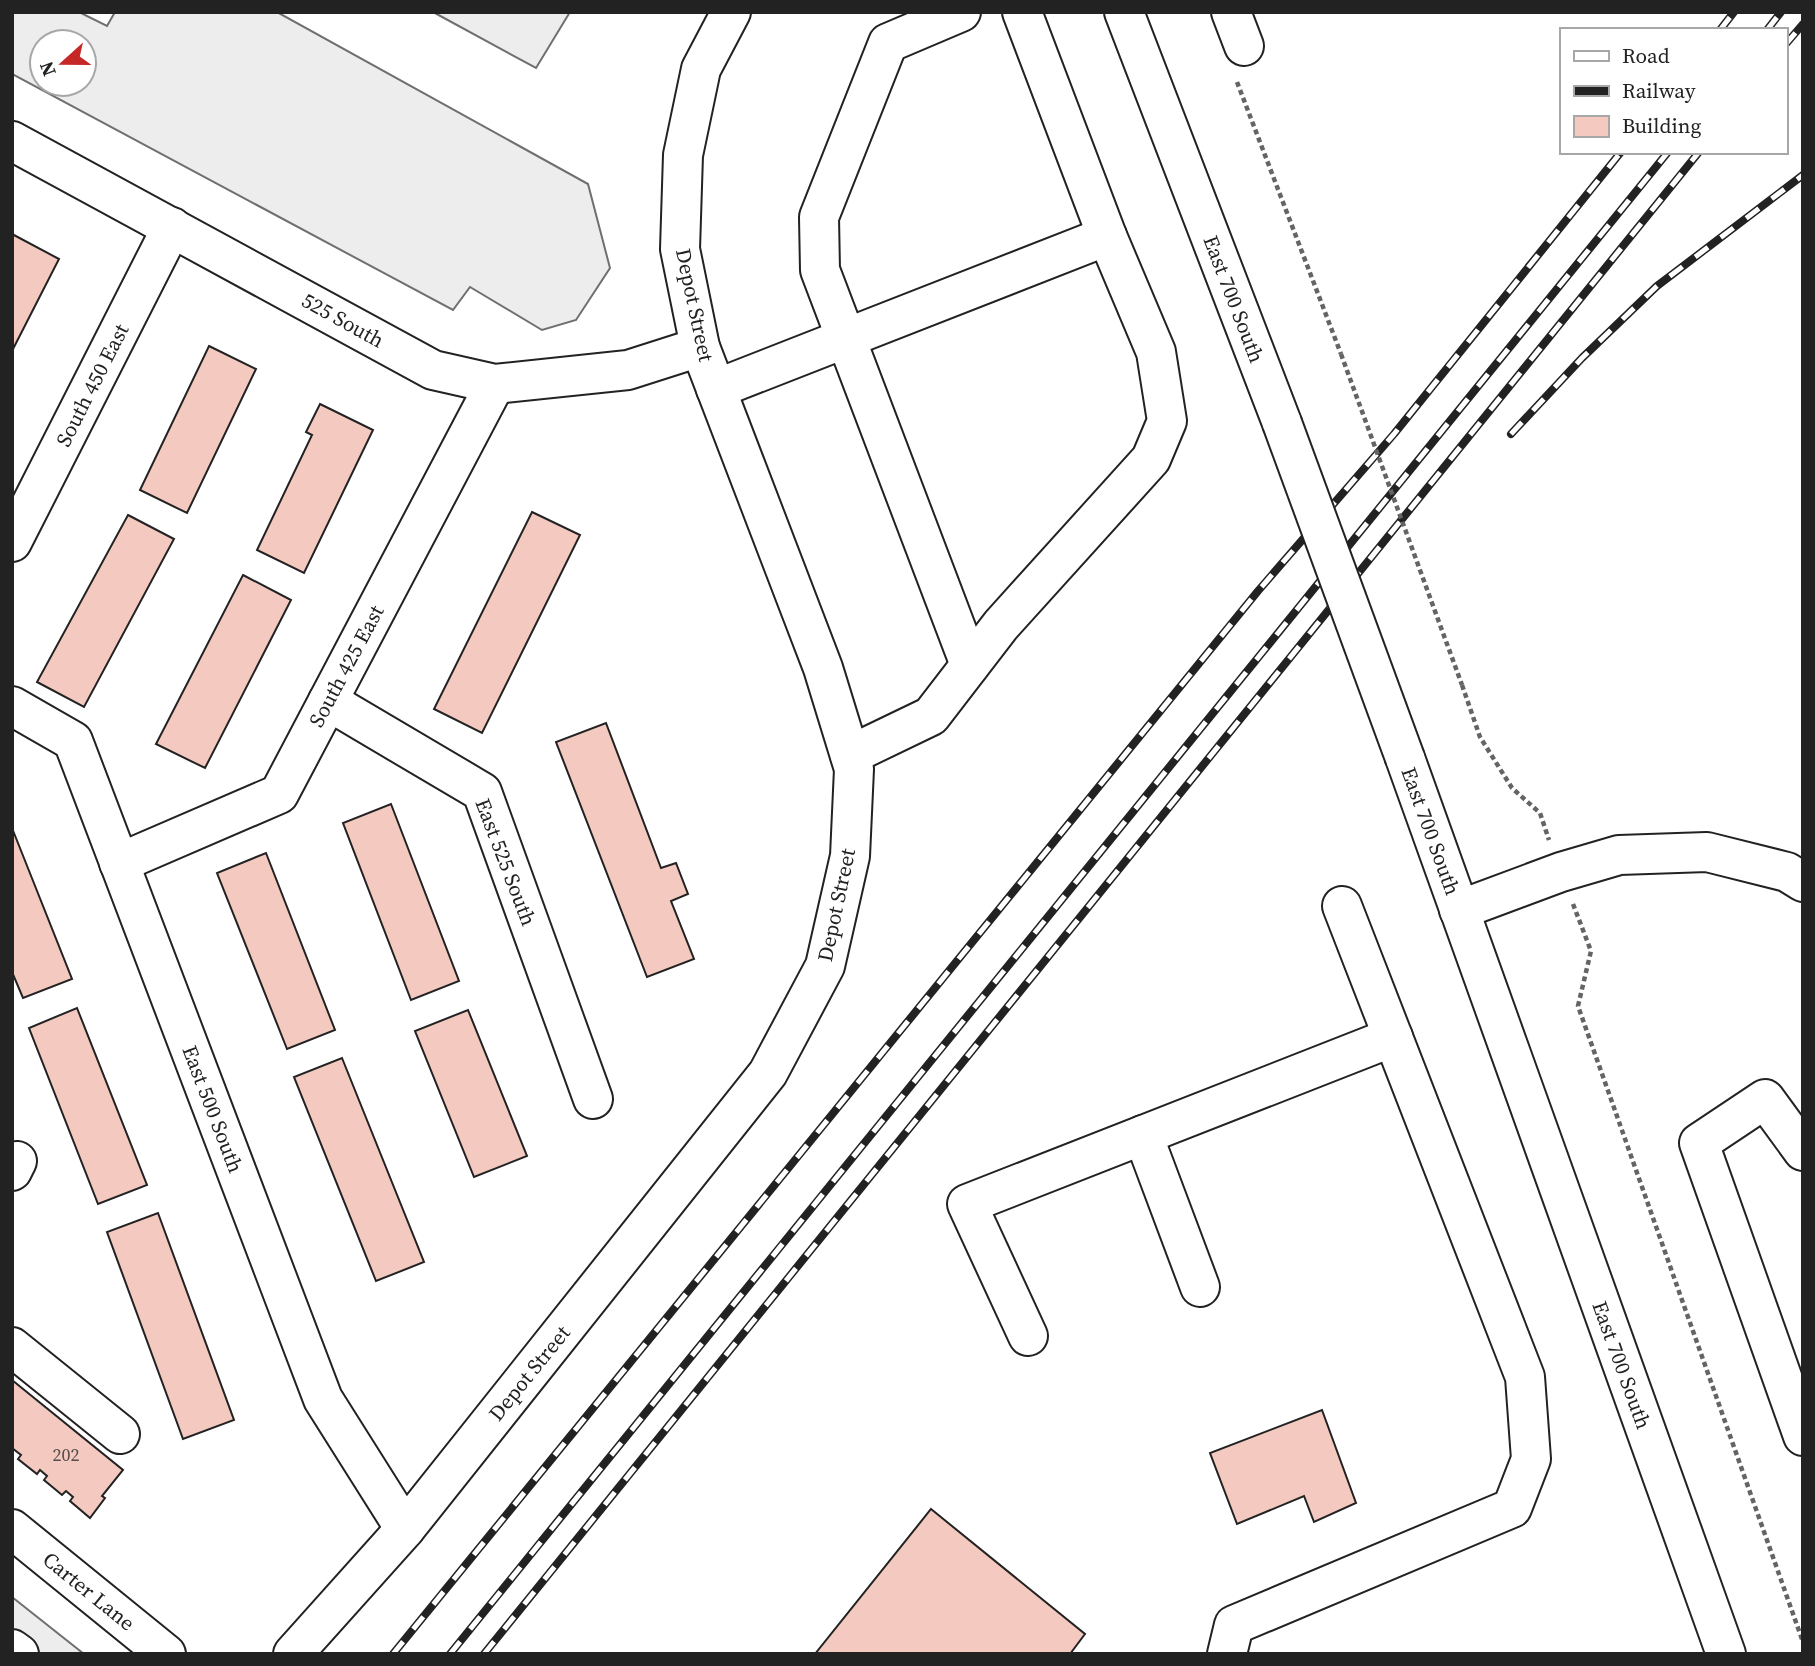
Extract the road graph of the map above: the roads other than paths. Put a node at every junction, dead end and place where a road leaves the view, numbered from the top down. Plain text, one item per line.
1 (731, 12) edge
2 (961, 12) edge
3 (1022, 12) edge
4 (1124, 12) edge
5 (12, 141) edge
6 (172, 227) junction
7 (1107, 236) junction
8 (846, 338) junction
9 (700, 347) junction
10 (495, 384) junction
11 (716, 389) junction
12 (12, 542) edge
13 (970, 665) junction
14 (328, 701) junction
15 (12, 706) edge
16 (850, 755) junction
17 (119, 863) junction
18 (1803, 882) edge
19 (1342, 906) dead end
20 (1460, 910) junction
21 (1394, 1038) junction
22 (593, 1099) dead end
23 (1143, 1135) junction
24 (1803, 1151) edge
25 (1200, 1287) dead end
26 (1028, 1336) dead end
27 (12, 1347) edge
28 (120, 1434) dead end
29 (1803, 1436) edge
30 (12, 1529) edge
31 (405, 1529) junction
32 (12, 1648) edge
33 (19, 1654) edge
34 (166, 1654) edge
35 (293, 1654) edge
36 (1227, 1654) edge
37 (1726, 1654) edge

1 - 9 street, Depot Street
2 - 8 street
3 - 7 street
4 - 20 street, East 700 South, bridge
5 - 6 street, 525 South
6 - 10 street, 525 South
6 - 12 street, South 450 East
7 - 8 street
7 - 13 street
8 - 11 street
8 - 13 street
9 - 10 street, 525 South
9 - 11 street, Depot Street
10 - 14 street, South 425 East
11 - 16 street, Depot Street
13 - 16 street
14 - 17 street, South 425 East
14 - 22 street, East 525 South
15 - 17 street, East 500 South
16 - 31 street, Depot Street
17 - 31 street, East 500 South
18 - 20 street
19 - 21 street
20 - 37 street, East 700 South
21 - 23 street
21 - 36 street
23 - 25 street
23 - 26 street
24 - 29 street
27 - 28 street
30 - 34 street, Carter Lane
31 - 35 street, Depot Street
32 - 33 street

